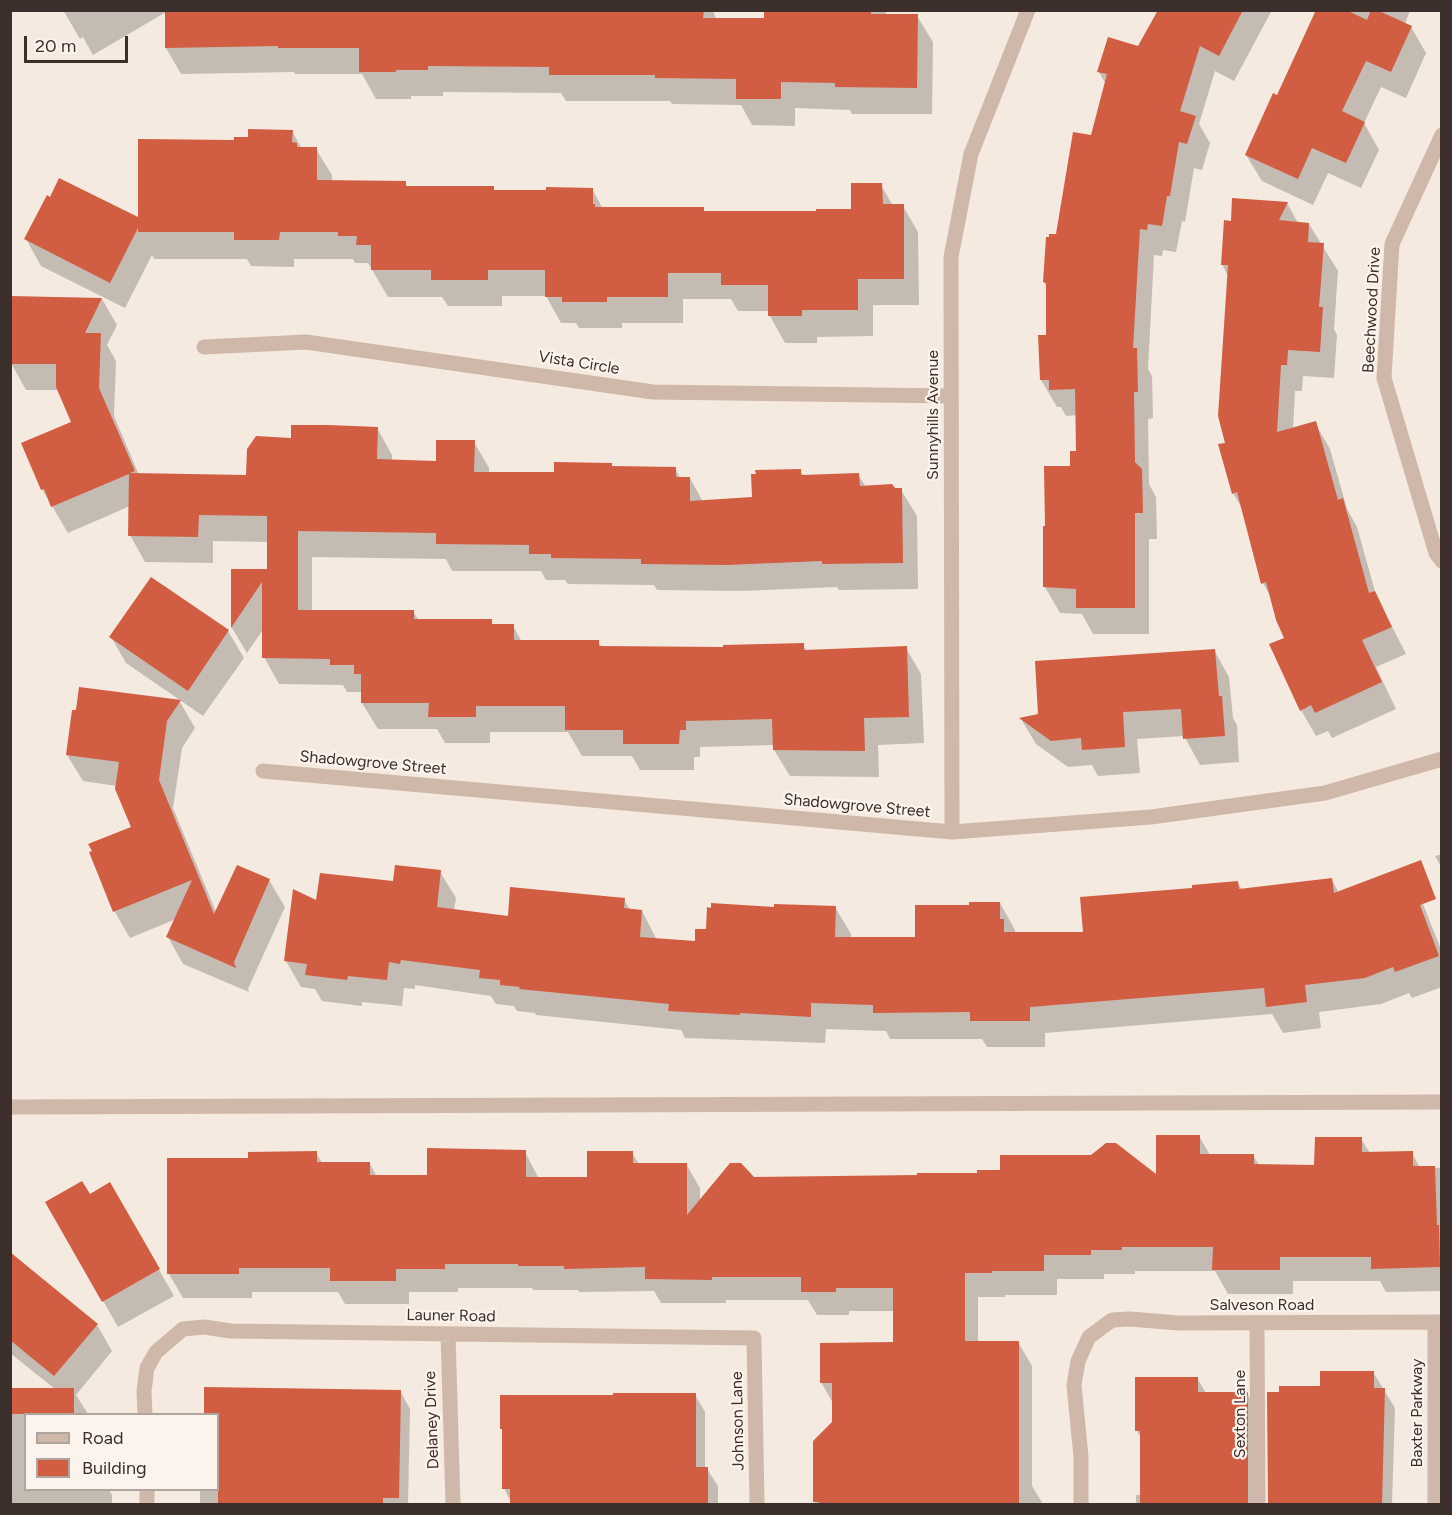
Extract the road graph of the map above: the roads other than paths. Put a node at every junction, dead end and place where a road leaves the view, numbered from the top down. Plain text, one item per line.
1 (1028, 10) edge
2 (1442, 135) edge
3 (204, 347) dead end
4 (951, 396) junction
5 (1442, 561) edge
6 (1442, 759) edge
7 (263, 771) dead end
8 (952, 832) junction
9 (1442, 1102) edge
10 (10, 1107) edge
11 (1438, 1322) edge
12 (1257, 1323) junction
13 (448, 1334) junction
14 (754, 1338) joint
15 (145, 1413) edge
16 (453, 1504) edge
17 (758, 1504) edge
18 (1081, 1504) edge
19 (1258, 1504) edge
20 (1435, 1504) edge

1 - 4 street, Sunnyhills Avenue
2 - 5 street, Beechwood Drive
3 - 4 street, Vista Circle
4 - 8 street, Sunnyhills Avenue
6 - 8 street, Shadowgrove Street
7 - 8 street, Shadowgrove Street
9 - 10 street
11 - 12 street, Salveson Road
11 - 20 street, Baxter Parkway
12 - 18 street, Salveson Road
12 - 19 street, Sexton Lane
13 - 14 street, Launer Road
13 - 15 street, Launer Road
13 - 16 street, Delaney Drive
14 - 17 street, Johnson Lane

